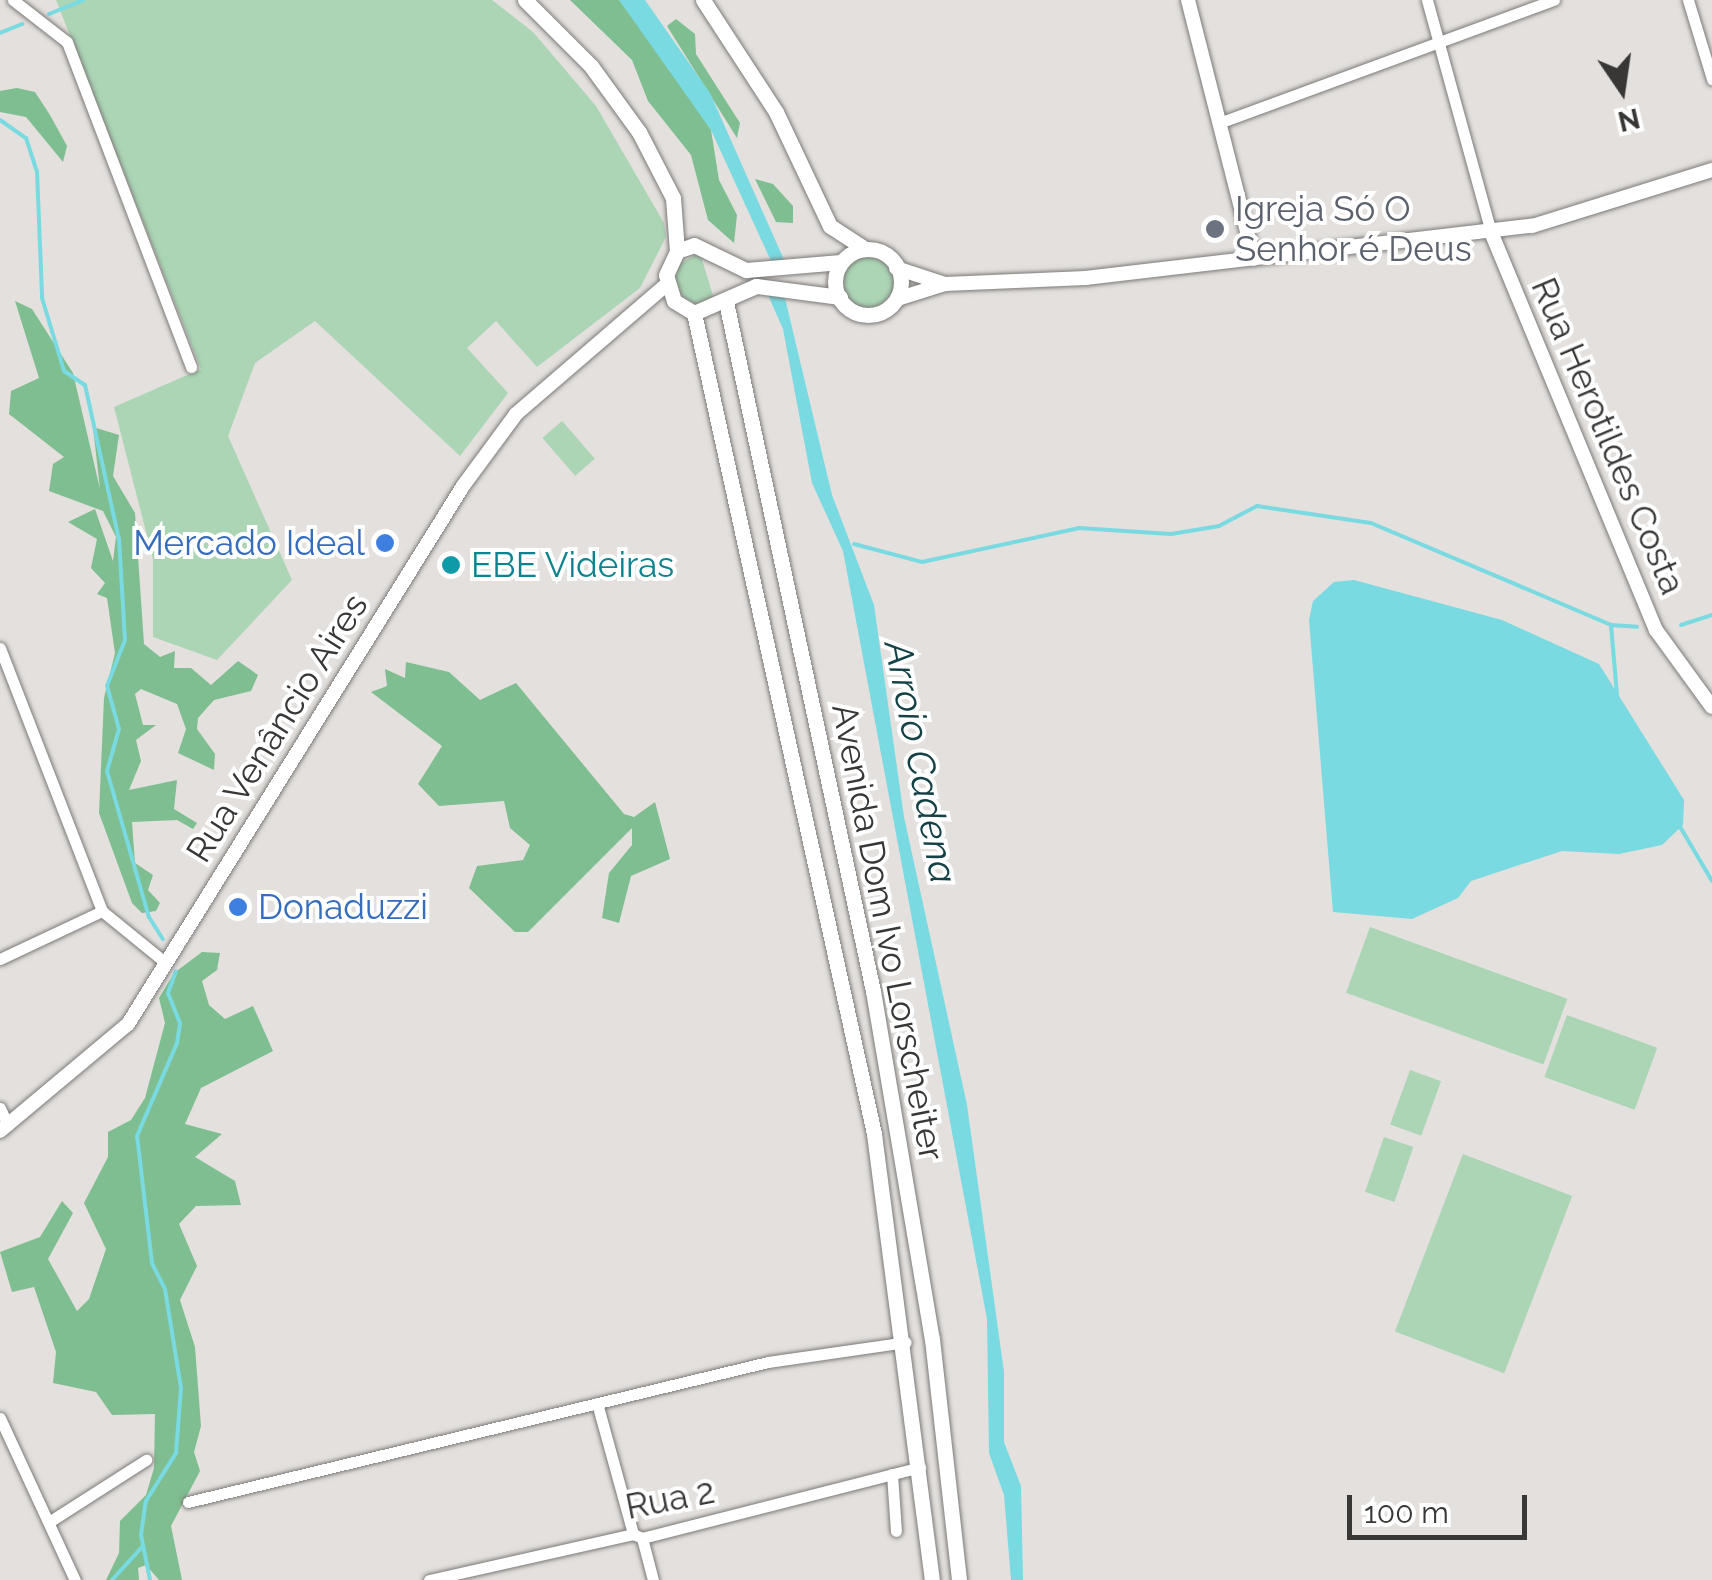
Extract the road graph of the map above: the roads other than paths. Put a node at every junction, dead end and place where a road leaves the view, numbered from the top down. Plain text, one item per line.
1 (13, 0) edge
2 (525, 0) edge
3 (703, 0) edge
4 (1188, 0) edge
5 (1427, 0) edge
6 (1554, 0) edge
7 (1688, 0) edge
8 (1439, 42) junction
9 (1712, 79) edge
10 (1219, 123) junction
11 (1712, 170) edge
12 (1491, 232) junction
13 (862, 247) junction
14 (678, 251) junction
15 (1254, 259) junction
16 (726, 260) junction
17 (840, 262) junction
18 (896, 268) junction
19 (756, 278) junction
20 (800, 278) junction
21 (666, 284) junction
22 (945, 284) junction
23 (840, 297) junction
24 (729, 298) junction
25 (897, 299) junction
26 (642, 310) junction
27 (687, 310) junction
28 (191, 368) dead end
29 (0, 648) edge
30 (1712, 708) edge
31 (102, 910) junction
32 (0, 959) edge
33 (166, 963) junction
34 (0, 1108) edge
35 (4, 1128) edge
36 (906, 1342) junction
37 (598, 1403) junction
38 (0, 1418) edge
39 (146, 1460) dead end
40 (920, 1467) junction
41 (892, 1474) junction
42 (188, 1502) dead end
43 (52, 1520) junction
44 (896, 1531) dead end
45 (637, 1536) junction
46 (464, 1576) edge
47 (74, 1580) edge
48 (430, 1580) edge
49 (652, 1580) edge
50 (932, 1580) edge
51 (959, 1580) edge

1 - 28 street
2 - 14 main road
3 - 13 main road
4 - 10 street
5 - 8 street
6 - 8 street
7 - 9 street
8 - 10 street
8 - 12 street
10 - 15 street
11 - 12 street
12 - 15 street
12 - 30 street, Rua Herotildes Costa
13 - 17 main road
13 - 18 main road
14 - 16 main road
14 - 21 main road
15 - 22 street
16 - 19 main road
16 - 24 main road
17 - 20 main road
17 - 23 main road
18 - 22 street
18 - 25 main road
19 - 20 main road
19 - 24 main road
20 - 23 main road
21 - 26 street, Rua Venâncio Aires
21 - 27 main road
22 - 25 street
23 - 25 main road
24 - 27 main road
24 - 51 main road, Avenida Dom Ivo Lorscheiter
26 - 27 street
26 - 33 street, Rua Venâncio Aires
27 - 36 main road, Avenida Dom Ivo Lorscheiter
29 - 31 street
31 - 32 street
31 - 33 street
33 - 35 street, Rua Venâncio Aires
34 - 35 street
36 - 37 street
36 - 40 main road, Avenida Dom Ivo Lorscheiter
37 - 42 street
37 - 45 street
38 - 43 street
39 - 43 street
40 - 41 street, Rua 2
40 - 50 main road, Avenida Dom Ivo Lorscheiter
41 - 44 street
41 - 45 street, Rua 2
43 - 47 street
45 - 46 street, Rua 2
45 - 49 street
46 - 48 street, Rua 2

